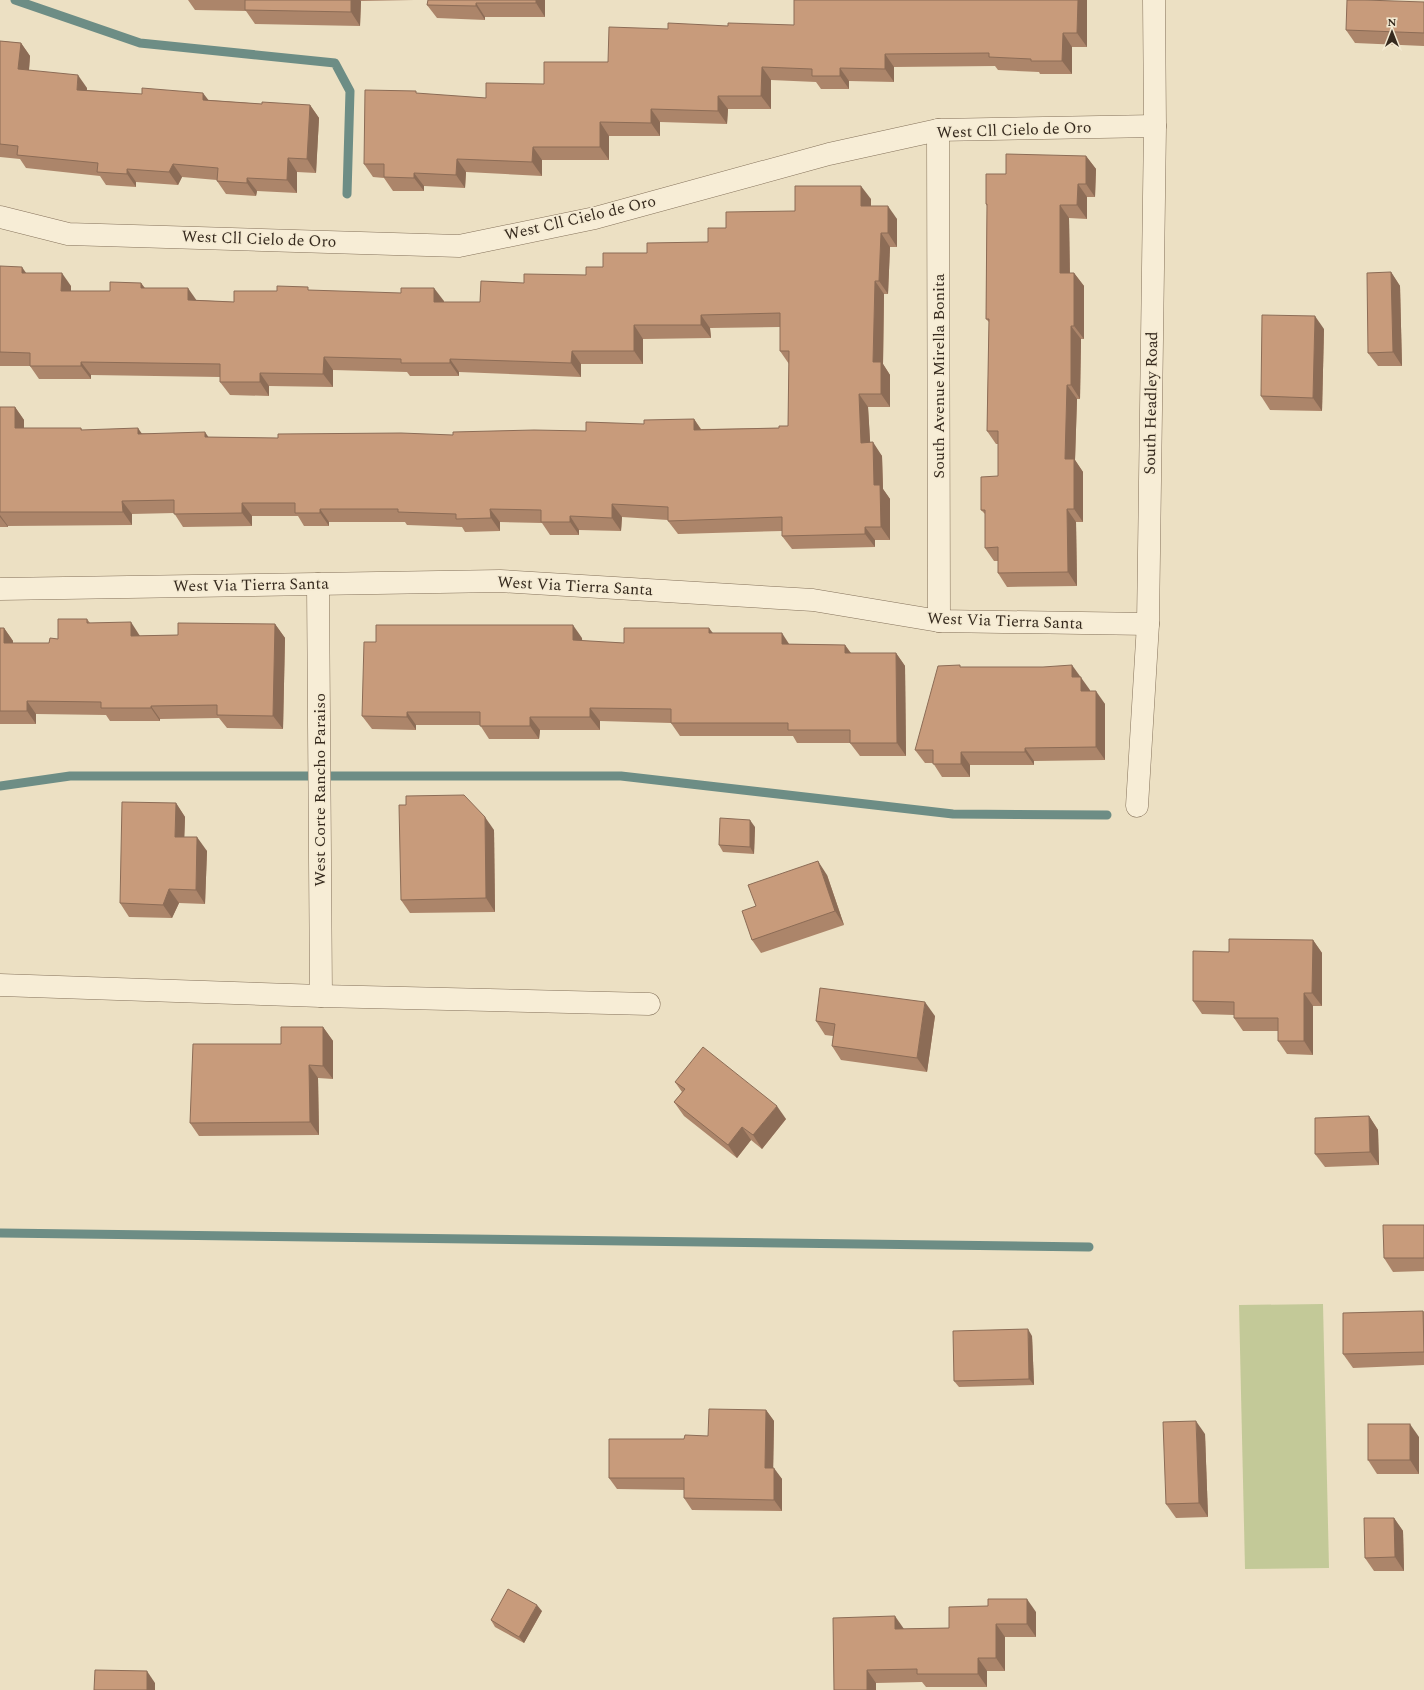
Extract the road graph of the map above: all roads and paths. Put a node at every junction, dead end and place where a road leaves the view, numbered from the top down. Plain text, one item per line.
1 (1154, 0) edge
2 (1155, 126) junction
3 (938, 130) junction
4 (0, 217) edge
5 (318, 584) junction
6 (0, 589) edge
7 (939, 621) junction
8 (1148, 624) junction
9 (1137, 806) dead end
10 (0, 985) edge
11 (321, 996) junction
12 (648, 1004) dead end

1 - 2 street, South Headley Road
2 - 3 street, West Cll Cielo de Oro
2 - 8 street, South Headley Road
3 - 4 street, West Cll Cielo de Oro
3 - 7 street, South Avenue Mirella Bonita
5 - 6 street, West Via Tierra Santa
5 - 7 street, West Via Tierra Santa
5 - 11 street, West Corte Rancho Paraiso
7 - 8 street, West Via Tierra Santa
8 - 9 street, South Headley Road
10 - 11 street
11 - 12 street

